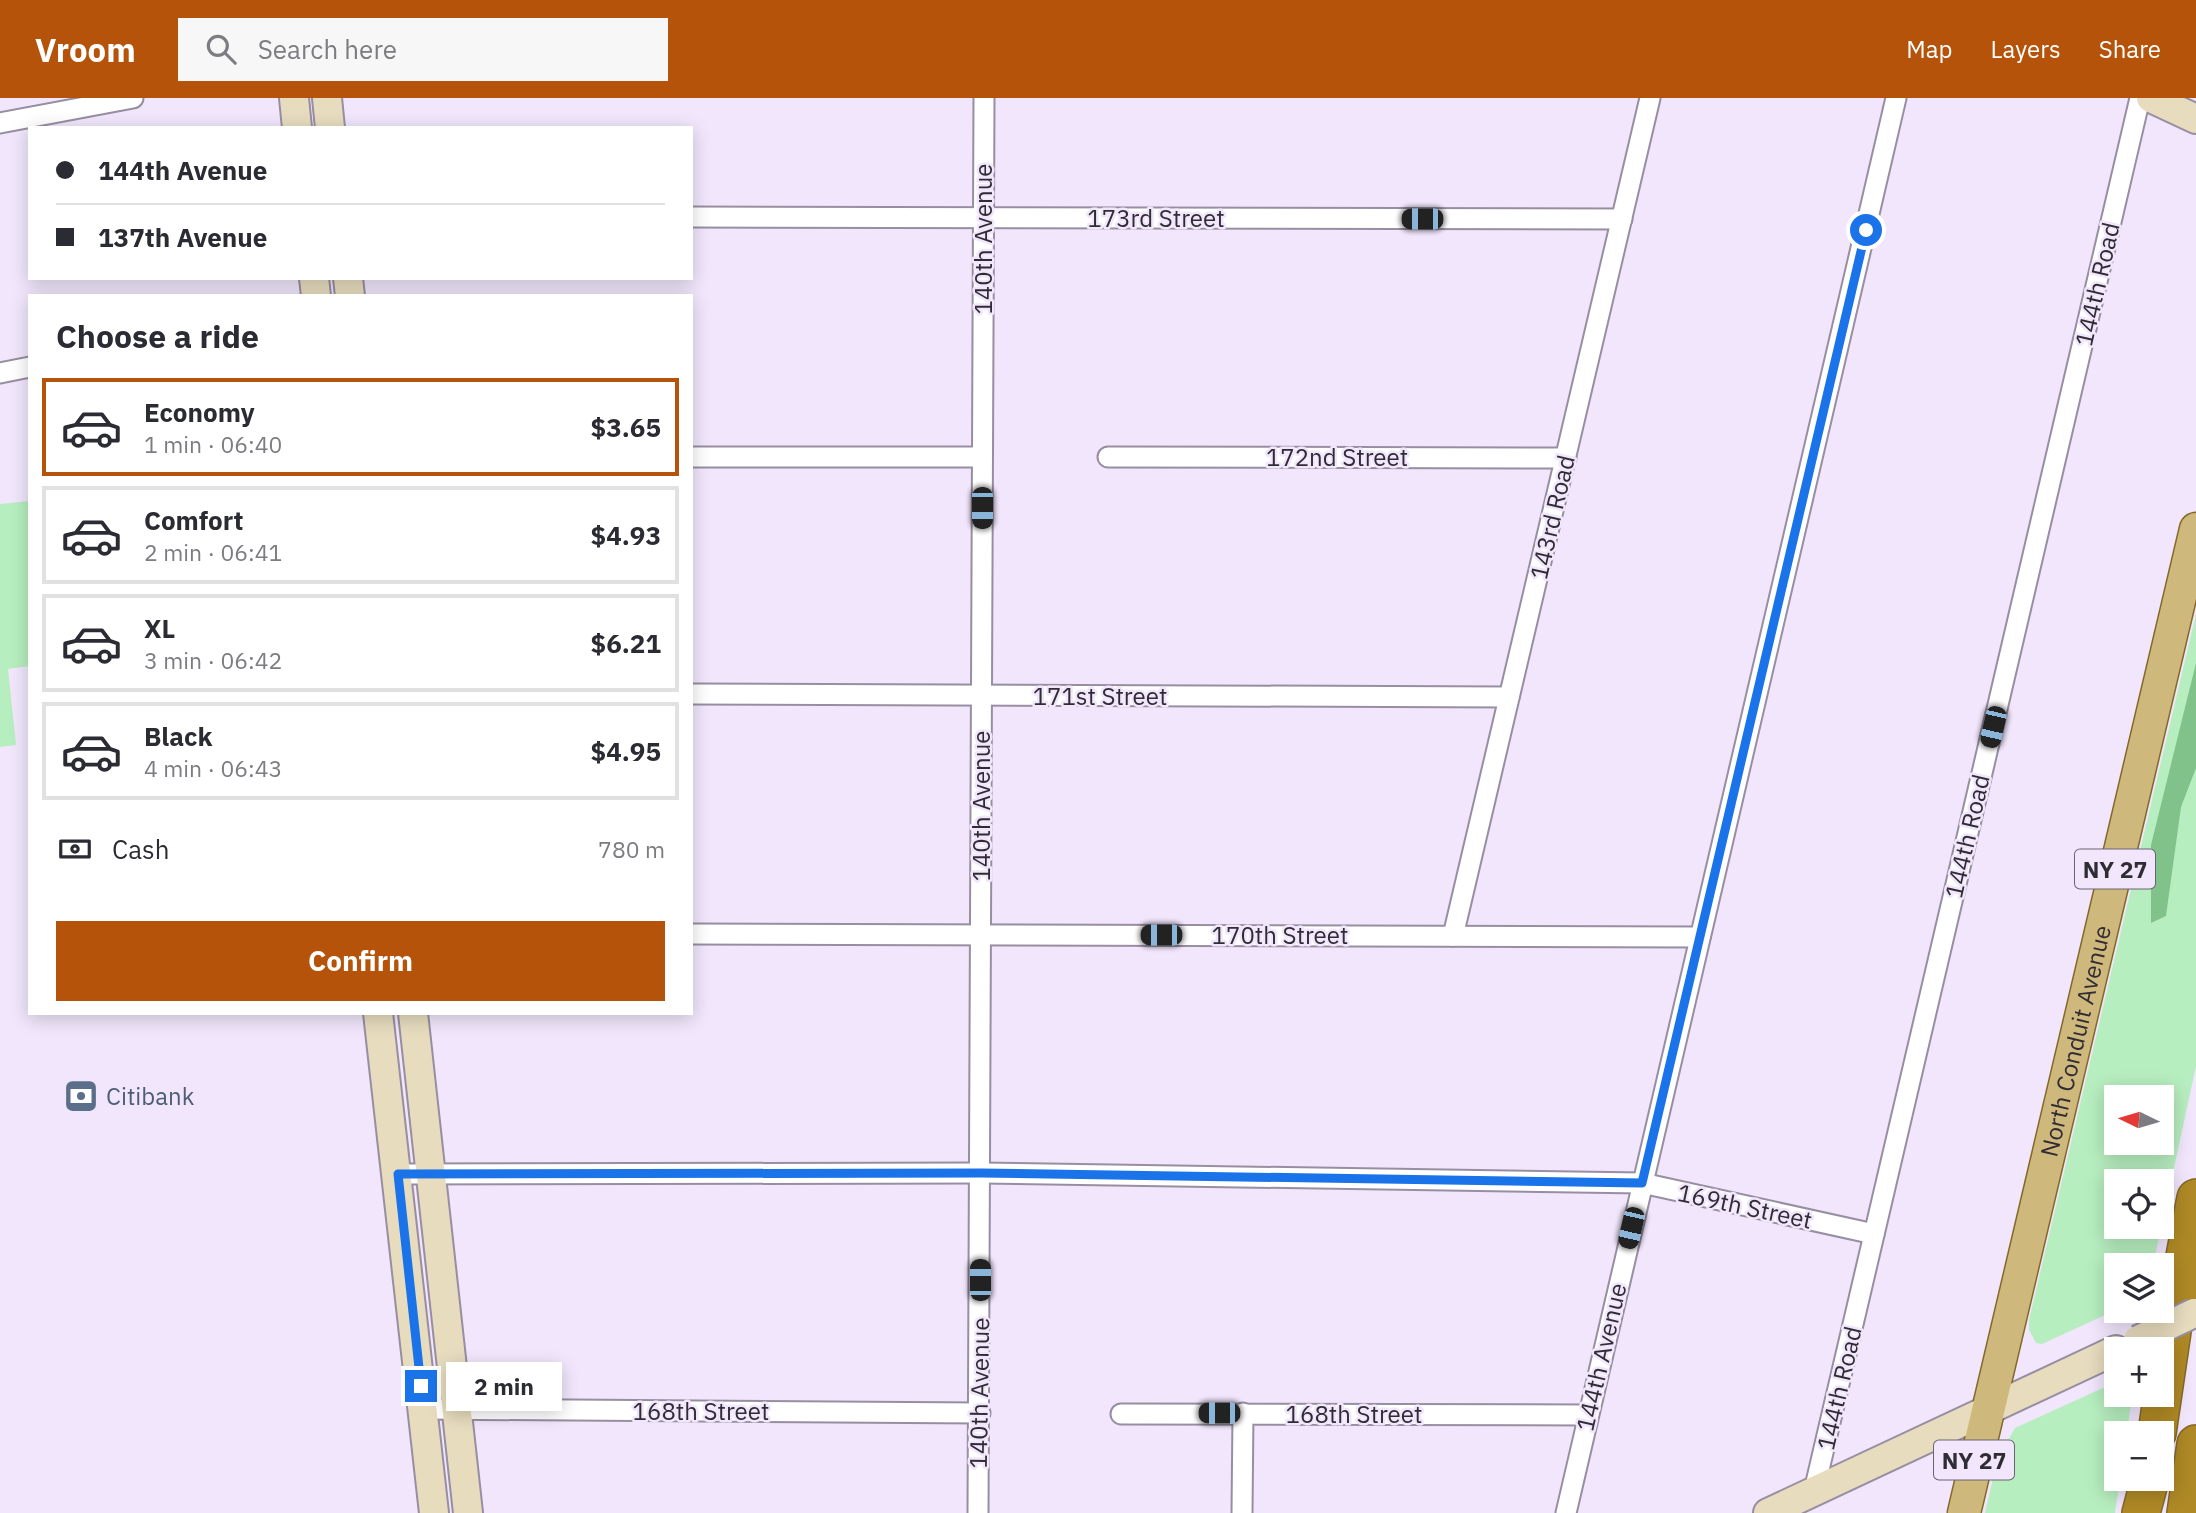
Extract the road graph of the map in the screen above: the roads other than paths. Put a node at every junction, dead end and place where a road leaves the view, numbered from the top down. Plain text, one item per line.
1 (133, 98) edge
2 (293, 98) edge
3 (327, 98) edge
4 (984, 98) edge
5 (1650, 98) edge
6 (1896, 98) edge
7 (2140, 98) edge
8 (2151, 98) edge
9 (2196, 119) edge
10 (0, 123) edge
11 (297, 126) edge
12 (330, 126) edge
13 (693, 216) edge
14 (983, 218) junction
15 (1622, 219) junction
16 (28, 367) edge
17 (0, 373) edge
18 (693, 457) edge
19 (982, 457) junction
20 (1108, 457) dead end
21 (1566, 458) junction
22 (2196, 529) edge
23 (693, 694) edge
24 (982, 696) junction
25 (1509, 697) junction
26 (693, 933) edge
27 (981, 934) junction
28 (1453, 936) junction
29 (1700, 937) junction
30 (378, 1015) edge
31 (413, 1015) edge
32 (432, 1173) junction
33 (981, 1173) junction
34 (398, 1174) junction
35 (1642, 1183) junction
36 (2196, 1198) edge
37 (1874, 1234) junction
38 (2196, 1312) edge
39 (2143, 1337) edge
40 (2104, 1355) edge
41 (1986, 1408) junction
42 (423, 1409) junction
43 (458, 1410) junction
44 (979, 1413) junction
45 (1121, 1413) dead end
46 (1243, 1413) junction
47 (1587, 1415) junction
48 (2159, 1421) edge
49 (2196, 1444) edge
50 (2148, 1491) edge
51 (1814, 1492) junction
52 (434, 1513) edge
53 (468, 1513) edge
54 (978, 1513) edge
55 (1242, 1513) edge
56 (1566, 1513) edge
57 (1768, 1513) edge
58 (1964, 1513) edge
59 (2143, 1513) edge
60 (2186, 1513) edge

1 - 10 street
2 - 11 street
3 - 12 street
4 - 14 street, 140th Avenue
5 - 15 street, 143rd Road
6 - 29 street, 144th Avenue
7 - 37 street, 144th Road
8 - 9 street
13 - 14 street, 173rd Street
14 - 15 street, 173rd Street
14 - 19 street, 140th Avenue
15 - 21 street, 143rd Road
16 - 17 street
18 - 19 street
19 - 24 street, 140th Avenue
20 - 21 street, 172nd Street
21 - 25 street, 143rd Road
22 - 41 main road, North Conduit Avenue / NY 27
23 - 24 street, 171st Street
24 - 25 street, 171st Street
24 - 27 street, 140th Avenue
25 - 28 street, 143rd Road
26 - 27 street, 170th Street
27 - 28 street, 170th Street
27 - 33 street, 140th Avenue
28 - 29 street, 170th Street
29 - 35 street, 144th Avenue
30 - 34 street
31 - 32 street
32 - 33 street, 169th Street
32 - 34 street, 169th Street
32 - 43 street
33 - 35 street, 169th Street
33 - 44 street, 140th Avenue
34 - 42 street
35 - 37 street, 169th Street
35 - 47 street, 144th Avenue
36 - 48 highway
37 - 51 street, 144th Road
38 - 39 street, bridge
40 - 41 street
41 - 51 street
41 - 58 main road, North Conduit Avenue / NY 27
42 - 43 street, 168th Street
42 - 52 street
43 - 44 street, 168th Street
43 - 53 street
44 - 54 street, 140th Avenue
45 - 46 street, 168th Street
46 - 47 street, 168th Street
46 - 55 street
47 - 56 street, 144th Avenue
49 - 60 highway
50 - 59 highway
51 - 57 street

